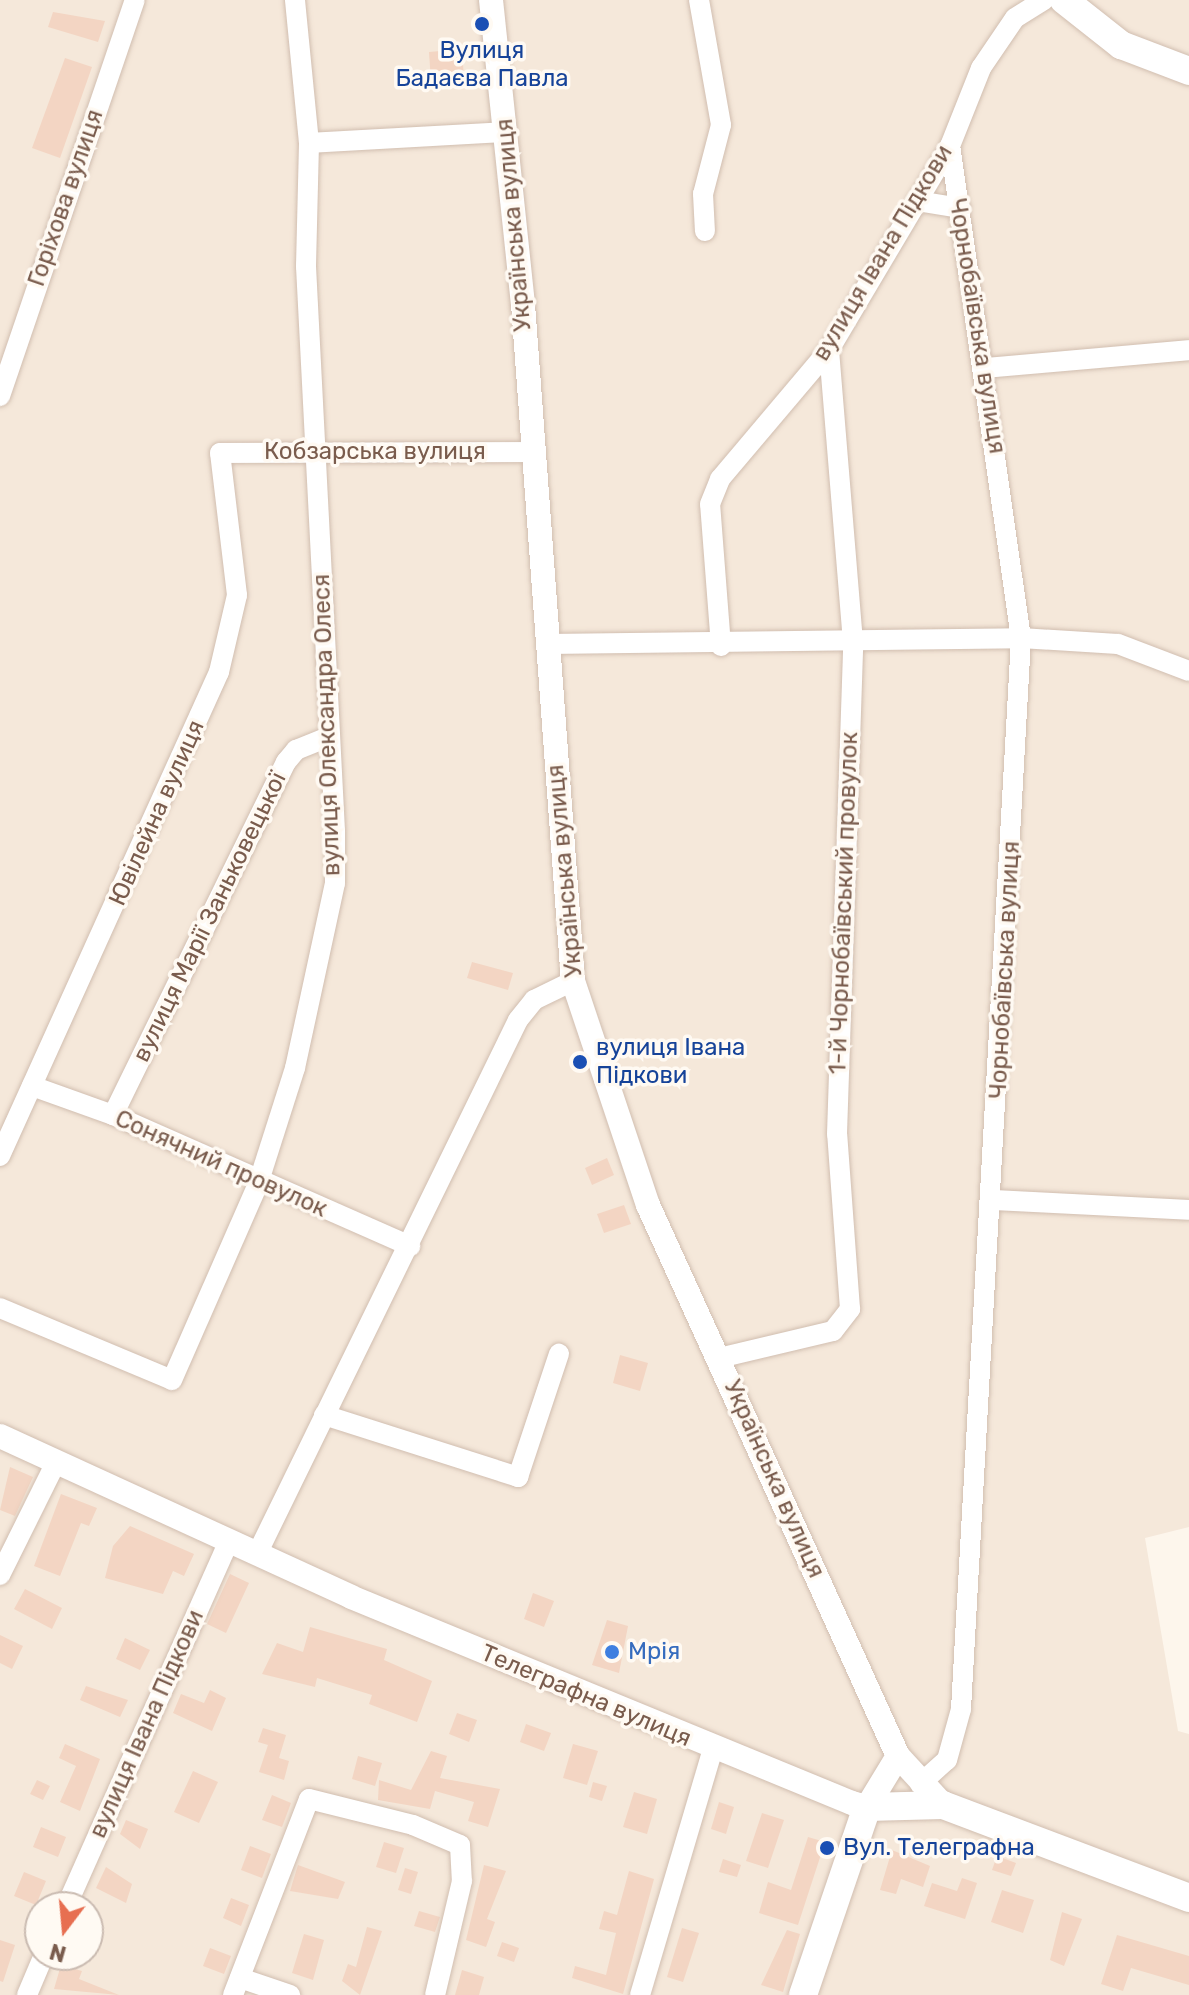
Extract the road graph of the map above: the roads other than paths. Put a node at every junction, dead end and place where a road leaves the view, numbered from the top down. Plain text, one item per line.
1 (135, 0) edge
2 (295, 0) edge
3 (491, 0) edge
4 (699, 0) edge
5 (1044, 0) edge
6 (1064, 0) edge
7 (1189, 71) edge
8 (507, 132) junction
9 (309, 143) junction
10 (950, 146) junction
11 (917, 201) junction
12 (960, 208) junction
13 (705, 231) dead end
14 (829, 350) junction
15 (1189, 350) edge
16 (985, 368) junction
17 (2, 386) edge
18 (318, 450) junction
19 (530, 452) junction
20 (220, 453) joint
21 (1021, 638) junction
22 (853, 642) junction
23 (547, 644) junction
24 (721, 646) junction
25 (1189, 671) edge
26 (326, 738) junction
27 (573, 981) junction
28 (32, 1086) junction
29 (113, 1115) junction
30 (0, 1156) edge
31 (258, 1184) junction
32 (994, 1200) junction
33 (1189, 1210) edge
34 (410, 1246) junction
35 (0, 1308) edge
36 (559, 1354) dead end
37 (719, 1358) junction
38 (324, 1415) junction
39 (0, 1436) edge
40 (56, 1462) junction
41 (229, 1541) junction
42 (257, 1554) junction
43 (0, 1575) edge
44 (713, 1749) junction
45 (898, 1756) junction
46 (920, 1784) junction
47 (943, 1805) junction
48 (867, 1807) junction
49 (73, 1891) edge
50 (1189, 1898) edge
51 (37, 1971) edge
52 (236, 1987) edge
53 (27, 1995) edge
54 (290, 1995) edge
55 (435, 1995) edge
56 (640, 1995) edge
57 (803, 1995) edge

1 - 17 street, Горіхова вулиця
2 - 9 street, вулиця Олександра Олеся
3 - 8 street, Українська вулиця
4 - 13 street
5 - 10 street, вулиця Івана Підкови
6 - 7 main road
8 - 9 street
8 - 19 street, Українська вулиця
9 - 18 street, вулиця Олександра Олеся
10 - 11 street, вулиця Івана Підкови
10 - 12 street, Чорнобаївська вулиця
11 - 12 street
11 - 14 street, вулиця Івана Підкови
12 - 16 street, Чорнобаївська вулиця
14 - 22 street, 1-й Чорнобаївський провулок
14 - 24 street, вулиця Івана Підкови
15 - 16 street
16 - 21 street, Чорнобаївська вулиця
18 - 19 street, Кобзарська вулиця
18 - 20 street, Кобзарська вулиця
18 - 26 street, вулиця Олександра Олеся
19 - 23 street, Українська вулиця
20 - 28 street, Ювілейна вулиця
21 - 22 street
21 - 25 street
21 - 32 street, Чорнобаївська вулиця
22 - 24 street
22 - 37 street, 1-й Чорнобаївський провулок
23 - 24 street
23 - 27 street, Українська вулиця
26 - 29 street, вулиця Марії Заньковецької
26 - 31 street, вулиця Олександра Олеся
27 - 34 street
27 - 37 street, Українська вулиця
28 - 29 street, Сонячний провулок
28 - 30 street, Ювілейна вулиця
29 - 31 street, Сонячний провулок
31 - 34 street, Сонячний провулок
31 - 35 street, вулиця Олександра Олеся
32 - 33 street
32 - 46 street, Чорнобаївська вулиця
34 - 38 street
36 - 38 street
37 - 45 street, Українська вулиця
38 - 42 street
39 - 40 street, Телеграфна вулиця
40 - 41 street, Телеграфна вулиця
40 - 43 street
41 - 42 street, Телеграфна вулиця
41 - 49 street, вулиця Івана Підкови
42 - 44 street, Телеграфна вулиця
44 - 48 street, Телеграфна вулиця
44 - 56 street
45 - 46 street, Українська вулиця
45 - 48 street
46 - 47 street, Українська вулиця
47 - 48 main road, Телеграфна вулиця
47 - 50 main road, Телеграфна вулиця
48 - 57 main road
51 - 53 street
52 - 54 street
52 - 55 street

